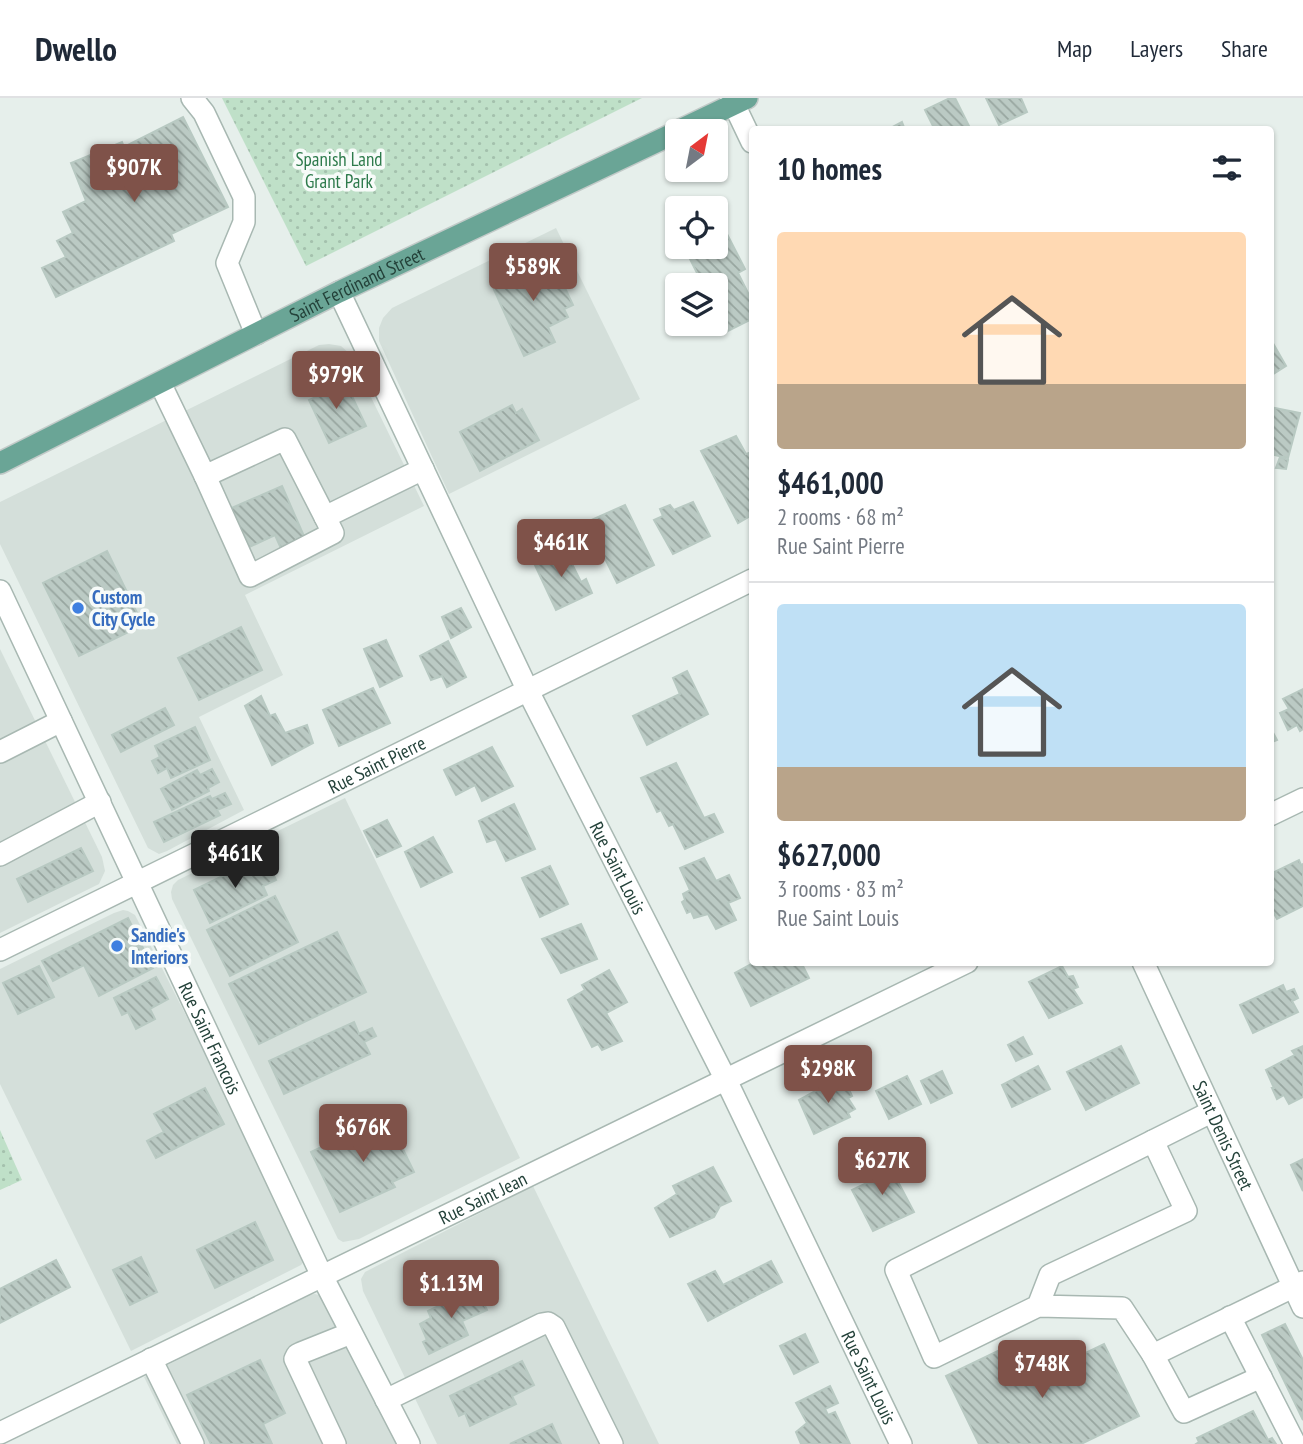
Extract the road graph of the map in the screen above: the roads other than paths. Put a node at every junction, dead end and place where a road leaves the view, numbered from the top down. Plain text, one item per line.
1 (192, 98) edge
2 (738, 100) edge
3 (701, 119) edge
4 (749, 133) edge
5 (665, 137) edge
6 (339, 292) junction
7 (256, 334) junction
8 (160, 383) junction
9 (0, 463) edge
10 (423, 469) junction
11 (205, 476) junction
12 (325, 517) junction
13 (749, 581) edge
14 (0, 591) edge
15 (528, 691) junction
16 (61, 721) junction
17 (0, 752) edge
18 (1303, 799) edge
19 (100, 802) junction
20 (1274, 813) edge
21 (0, 855) edge
22 (138, 882) junction
23 (1, 945) edge
24 (959, 966) edge
25 (1145, 966) edge
26 (726, 1080) junction
27 (1211, 1112) junction
28 (1153, 1141) junction
29 (322, 1276) junction
30 (1298, 1284) edge
31 (1038, 1306) junction
32 (1303, 1307) edge
33 (1230, 1317) junction
34 (352, 1334) junction
35 (1153, 1355) junction
36 (151, 1359) junction
37 (1261, 1377) junction
38 (386, 1400) junction
39 (0, 1433) edge
40 (193, 1444) edge
41 (335, 1444) edge
42 (409, 1444) edge
43 (612, 1444) edge
44 (901, 1444) edge
45 (1295, 1444) edge

1 - 7 street
2 - 3 main road, Saint Ferdinand Street
2 - 4 street
5 - 6 main road, Saint Ferdinand Street
6 - 7 main road, Saint Ferdinand Street
6 - 10 street, Rue Saint Louis
7 - 8 main road, Saint Ferdinand Street
8 - 9 main road, Saint Ferdinand Street
8 - 11 street
10 - 12 street
10 - 15 street, Rue Saint Louis
11 - 12 street
11 - 12 street
13 - 15 street, Rue Saint Pierre
14 - 16 street, Rue Saint Francois
15 - 22 street, Rue Saint Pierre
15 - 26 street, Rue Saint Louis
16 - 17 street
16 - 19 street, Rue Saint Francois
18 - 20 street
19 - 21 street
19 - 22 street, Rue Saint Francois
22 - 23 street, Rue Saint Pierre
22 - 29 street, Rue Saint Francois
24 - 26 street, Rue Saint Jean
25 - 27 street, Saint Denis Street
26 - 29 street, Rue Saint Jean
26 - 44 street, Rue Saint Louis
27 - 28 street
27 - 30 street, Saint Denis Street
28 - 31 street
28 - 31 street
29 - 34 street, Rue Saint Francois
29 - 36 street, Rue Saint Jean
30 - 32 street, Saint Denis Street
30 - 33 street
31 - 35 street
33 - 35 street
33 - 37 street
34 - 38 street, Rue Saint Francois
34 - 41 street
35 - 37 street
36 - 39 street, Rue Saint Jean
36 - 40 street
37 - 45 street
38 - 42 street, Rue Saint Francois
38 - 43 street

